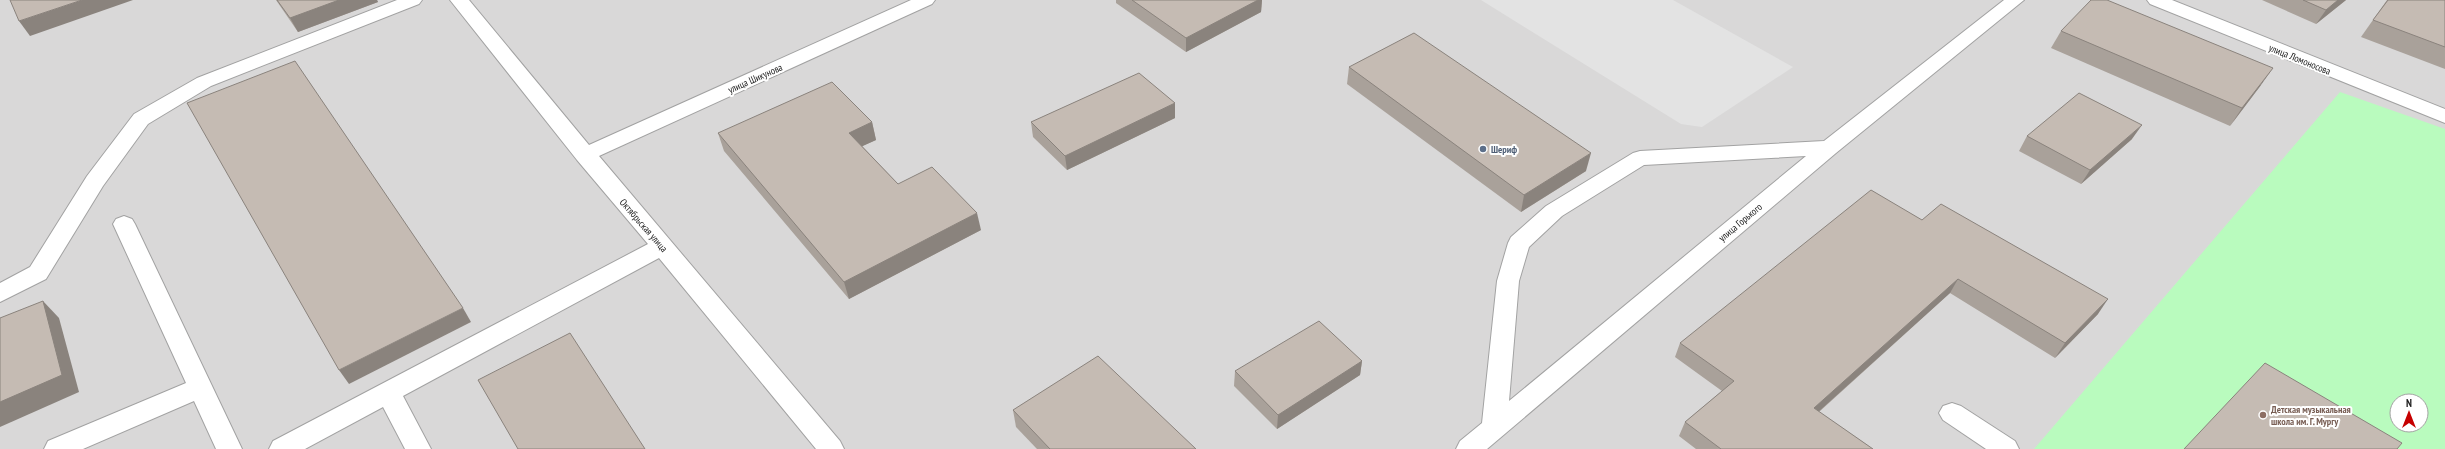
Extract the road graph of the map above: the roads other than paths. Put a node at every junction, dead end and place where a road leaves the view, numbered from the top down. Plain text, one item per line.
1 (413, 0) edge
2 (459, 0) edge
3 (926, 0) edge
4 (2015, 0) edge
5 (2156, 0) edge
6 (2445, 116) edge
7 (1829, 148) junction
8 (584, 155) junction
9 (124, 224) dead end
10 (663, 246) junction
11 (0, 293) edge
12 (200, 388) junction
13 (389, 394) junction
14 (1952, 413) dead end
15 (1494, 429) junction
16 (57, 449) edge
17 (229, 449) edge
18 (282, 449) edge
19 (418, 449) edge
20 (831, 449) edge
21 (1469, 449) edge
22 (2006, 449) edge

1 - 11 street
2 - 8 street, Октябрьская улица
3 - 8 street, улица Шикунова
4 - 7 street, улица Горького
5 - 6 street, улица Ломоносова
7 - 15 street, улица Горького
7 - 15 street
8 - 10 street, Октябрьская улица
9 - 12 street
10 - 13 street
10 - 20 street, Октябрьская улица
12 - 16 street
12 - 17 street
13 - 18 street
13 - 19 street
14 - 22 street
15 - 21 street, улица Горького

